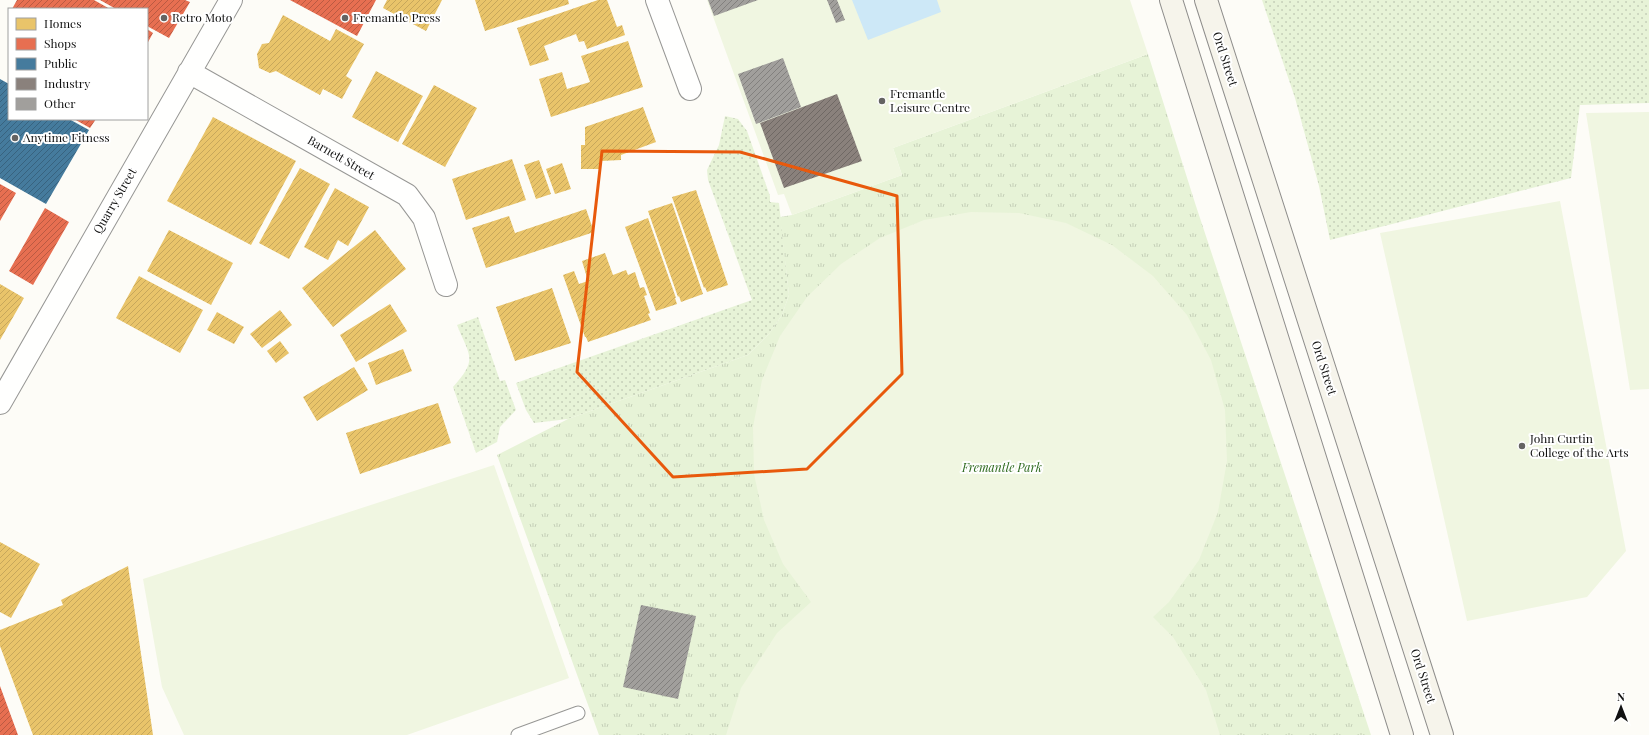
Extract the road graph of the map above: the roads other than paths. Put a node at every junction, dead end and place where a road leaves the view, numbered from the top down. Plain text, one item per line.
1 (231, 0) edge
2 (657, 0) edge
3 (1171, 0) edge
4 (1206, 0) edge
5 (189, 72) junction
6 (690, 89) dead end
7 (446, 285) dead end
8 (0, 403) edge
9 (578, 713) dead end
10 (518, 735) edge
11 (1402, 735) edge
12 (1442, 735) edge

1 - 5 street, Quarry Street
2 - 6 street
3 - 11 main road
4 - 12 main road, Ord Street
5 - 7 street, Barnett Street
5 - 8 street, Quarry Street
9 - 10 lane

